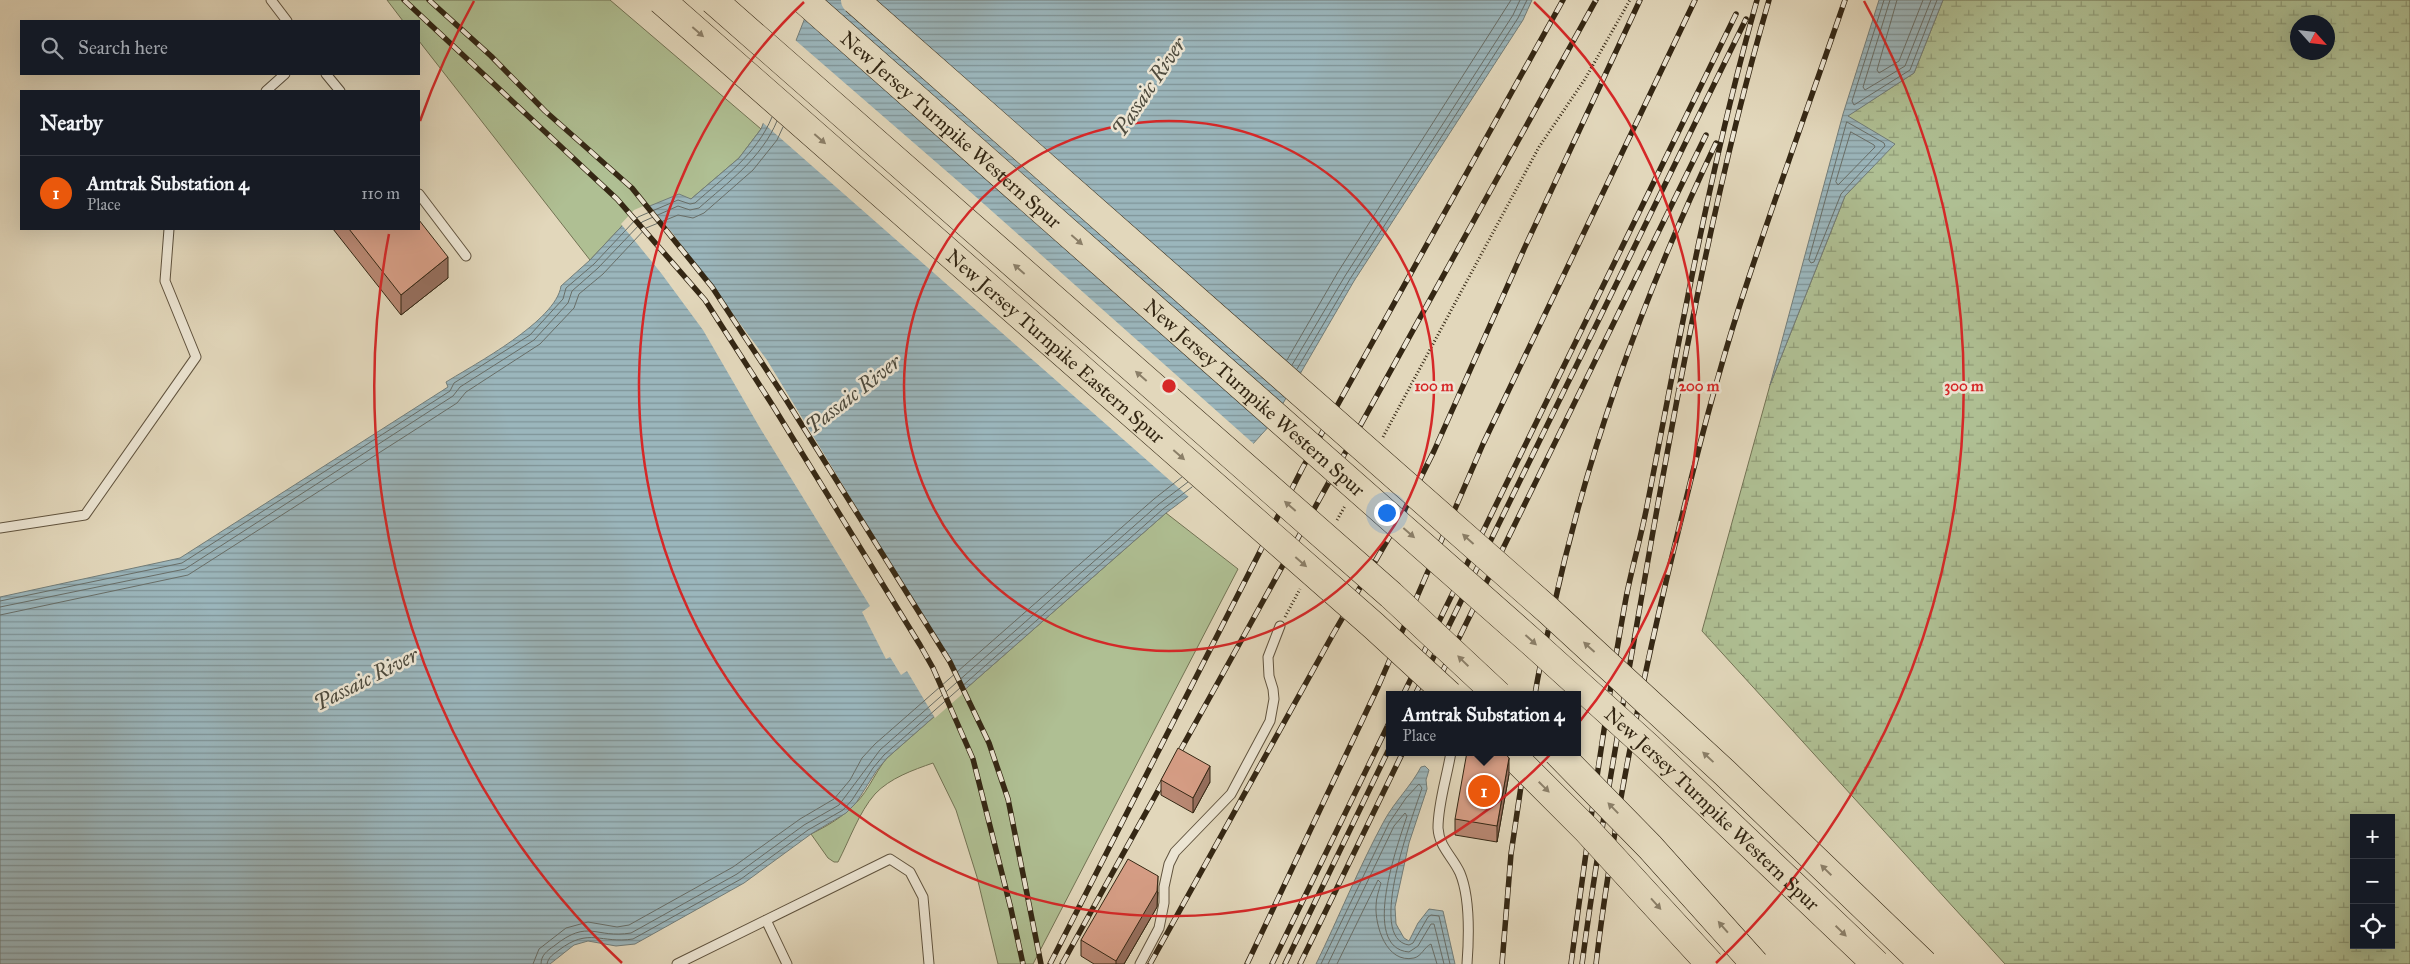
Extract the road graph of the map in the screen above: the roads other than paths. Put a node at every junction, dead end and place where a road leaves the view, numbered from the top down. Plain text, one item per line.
1 (271, 0) edge
2 (661, 0) edge
3 (713, 0) edge
4 (804, 0) edge
5 (854, 0) edge
6 (286, 20) edge
7 (284, 75) edge
8 (327, 75) edge
9 (267, 90) edge
10 (339, 90) edge
11 (420, 195) edge
12 (170, 230) edge
13 (466, 256) dead end
14 (0, 528) edge
15 (1280, 626) road end
16 (1445, 691) edge
17 (1494, 691) edge
18 (1450, 756) edge
19 (1513, 756) edge
20 (1561, 756) edge
21 (766, 920) junction
22 (677, 964) edge
23 (787, 964) edge
24 (929, 964) edge
25 (1140, 964) edge
26 (1467, 964) edge
27 (1710, 964) edge
28 (1755, 964) edge
29 (1876, 964) edge
30 (1924, 964) edge

1 - 6 lane
2 -> 16 highway, New Jersey Turnpike Eastern Spur, bridge
17 -> 3 highway, New Jersey Turnpike Eastern Spur, bridge
4 -> 29 highway, New Jersey Turnpike Western Spur, bridge
30 -> 5 highway, New Jersey Turnpike Western Spur, bridge
7 - 9 lane
8 - 10 lane
11 - 13 lane
12 - 14 lane
15 - 25 lane
18 - 26 lane
19 -> 27 highway, bridge
28 -> 20 highway, bridge
21 - 22 lane
21 - 23 lane
21 - 24 lane

